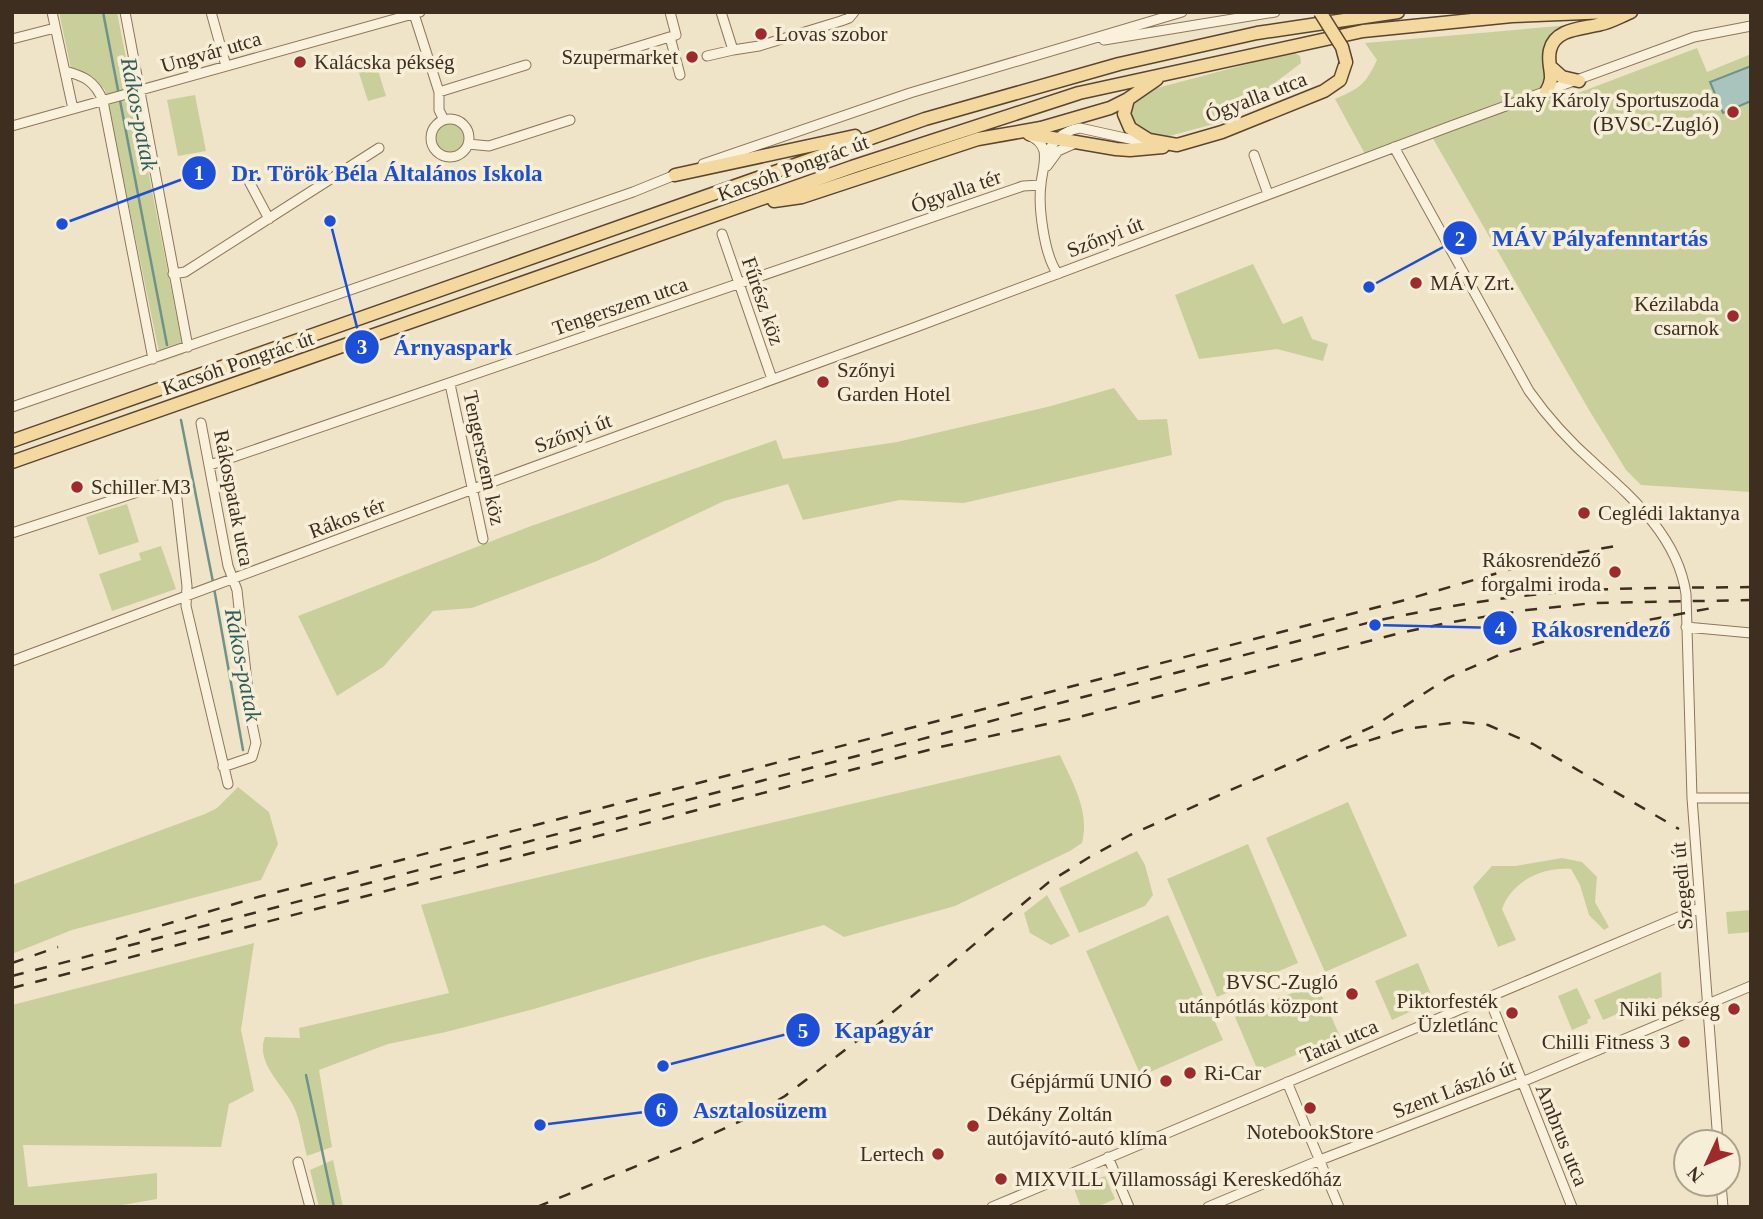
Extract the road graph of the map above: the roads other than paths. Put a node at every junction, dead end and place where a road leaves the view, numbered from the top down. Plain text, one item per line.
1 (52, 12) edge
2 (125, 12) edge
3 (211, 12) edge
4 (375, 12) edge
5 (670, 12) edge
6 (721, 12) edge
7 (854, 12) edge
8 (1182, 12) edge
9 (1275, 12) edge
10 (1320, 12) edge
11 (1398, 12) edge
12 (1610, 12) edge
13 (1631, 12) edge
14 (417, 13) edge
15 (378, 24) junction
16 (1751, 26) edge
17 (55, 28) junction
18 (670, 37) junction
19 (12, 39) edge
20 (1060, 48) junction
21 (733, 50) junction
22 (611, 55) dead end
23 (707, 56) dead end
24 (526, 65) dead end
25 (226, 66) junction
26 (1552, 68) junction
27 (65, 71) junction
28 (1173, 71) junction
29 (680, 75) dead end
30 (1579, 81) junction
31 (136, 91) junction
32 (439, 92) junction
33 (1546, 92) junction
34 (1128, 99) junction
35 (106, 100) junction
36 (73, 109) junction
37 (444, 120) junction
38 (570, 120) dead end
39 (12, 126) edge
40 (886, 131) junction
41 (1018, 133) junction
42 (1058, 137) junction
43 (1080, 143) junction
44 (468, 144) junction
45 (1170, 144) junction
46 (1394, 147) junction
47 (379, 148) dead end
48 (1254, 155) dead end
49 (1044, 159) junction
50 (243, 170) dead end
51 (675, 175) junction
52 (1041, 182) junction
53 (1268, 194) junction
54 (750, 204) junction
55 (269, 219) junction
56 (722, 234) dead end
57 (884, 234) joint
58 (173, 274) junction
59 (1058, 274) junction
60 (737, 283) junction
61 (188, 347) junction
62 (153, 359) junction
63 (772, 379) junction
64 (450, 384) junction
65 (12, 407) edge
66 (201, 423) dead end
67 (12, 441) edge
68 (12, 462) edge
69 (210, 465) junction
70 (473, 489) junction
71 (12, 533) edge
72 (483, 539) dead end
73 (232, 579) junction
74 (187, 597) junction
75 (1686, 627) junction
76 (1751, 633) edge
77 (12, 661) edge
78 (223, 767) junction
79 (229, 784) dead end
80 (1692, 798) junction
81 (1751, 798) edge
82 (1700, 908) junction
83 (1751, 986) edge
84 (1489, 998) junction
85 (1708, 1003) junction
86 (1287, 1082) junction
87 (1522, 1082) junction
88 (1717, 1128) edge
89 (1108, 1157) junction
90 (1320, 1160) junction
91 (298, 1162) dead end
92 (310, 1207) edge
93 (992, 1207) edge
94 (1129, 1207) edge
95 (1208, 1207) edge
96 (1339, 1207) edge
97 (1572, 1207) edge

1 - 17 street
2 - 31 street
3 - 25 street
4 - 15 street
5 - 18 street
6 - 21 street
7 - 21 street
8 - 20 street, Kacsóh Pongrác út
9 - 20 street, Kacsóh Pongrác út
10 - 45 main road, Ógyalla utca, bridge
11 - 40 main road, Kacsóh Pongrác út
12 - 28 main road, Kacsóh Pongrác út
13 - 26 main road
14 - 15 street, Ungvár utca
14 - 32 street
15 - 25 street, Ungvár utca
16 - 30 street, Szőnyi út
17 - 19 street
17 - 27 street
18 - 22 street
18 - 29 street
20 - 51 street, Kacsóh Pongrác út
21 - 23 street
24 - 32 street
25 - 31 street, Ungvár utca
26 - 30 main road
26 - 33 main road
27 - 35 street
27 - 36 street
28 - 34 main road
28 - 54 main road, Kacsóh Pongrác út
30 - 33 street, Szőnyi út
31 - 35 street, Ungvár utca
31 - 58 street
32 - 37 street
33 - 46 street, Szőnyi út
34 - 41 main road
34 - 45 main road
35 - 36 street, Ungvár utca
35 - 62 street
36 - 39 street, Ungvár utca
37 - 44 street
37 - 44 street
38 - 44 street
40 - 51 main road
40 - 67 main road, Kacsóh Pongrác út
41 - 42 main road, Ógyalla utca
41 - 49 street
41 - 54 main road
42 - 43 main road, Ógyalla utca
42 - 45 street
42 - 49 street
43 - 45 main road, Ógyalla utca
43 - 52 street
46 - 53 street, Szőnyi út
46 - 75 street, Szegedi út
47 - 55 street
48 - 53 street
49 - 52 street
50 - 55 street
51 - 61 street, Kacsóh Pongrác út
52 - 57 street, Ógyalla tér
52 - 59 street
53 - 59 street, Szőnyi út
54 - 68 main road, Kacsóh Pongrác út
55 - 58 street
56 - 60 street, Fűrész köz
57 - 60 street, Tengerszem utca
58 - 61 street
59 - 63 street, Szőnyi út
60 - 63 street, Fűrész köz
60 - 64 street, Tengerszem utca
61 - 62 street, Kacsóh Pongrác út
62 - 65 street, Kacsóh Pongrác út
63 - 70 street, Szőnyi út
64 - 69 street, Tengerszem utca
64 - 70 street, Tengerszem köz
66 - 69 street, Rákospatak utca
69 - 73 street, Rákospatak utca
70 - 72 street, Tengerszem köz
70 - 73 street, Rákos tér
71 - 74 street
73 - 74 street, Rákos tér
73 - 78 street
74 - 77 street, Rákos tér
74 - 78 street
75 - 76 street
75 - 80 street, Szegedi út
78 - 79 street
80 - 81 street
80 - 82 street, Szegedi út
82 - 84 street, Tatai utca
82 - 85 street, Szegedi út
83 - 85 street, Szent László út
84 - 86 street, Tatai utca
84 - 87 street, Ambrus utca
85 - 87 street, Szent László út
85 - 88 street, Szegedi út
86 - 89 street, Tatai utca
86 - 90 street
87 - 90 street, Szent László út
87 - 97 street, Ambrus utca
89 - 93 street, Tatai utca
89 - 94 street
90 - 95 street, Szent László út
90 - 96 street
91 - 92 street

